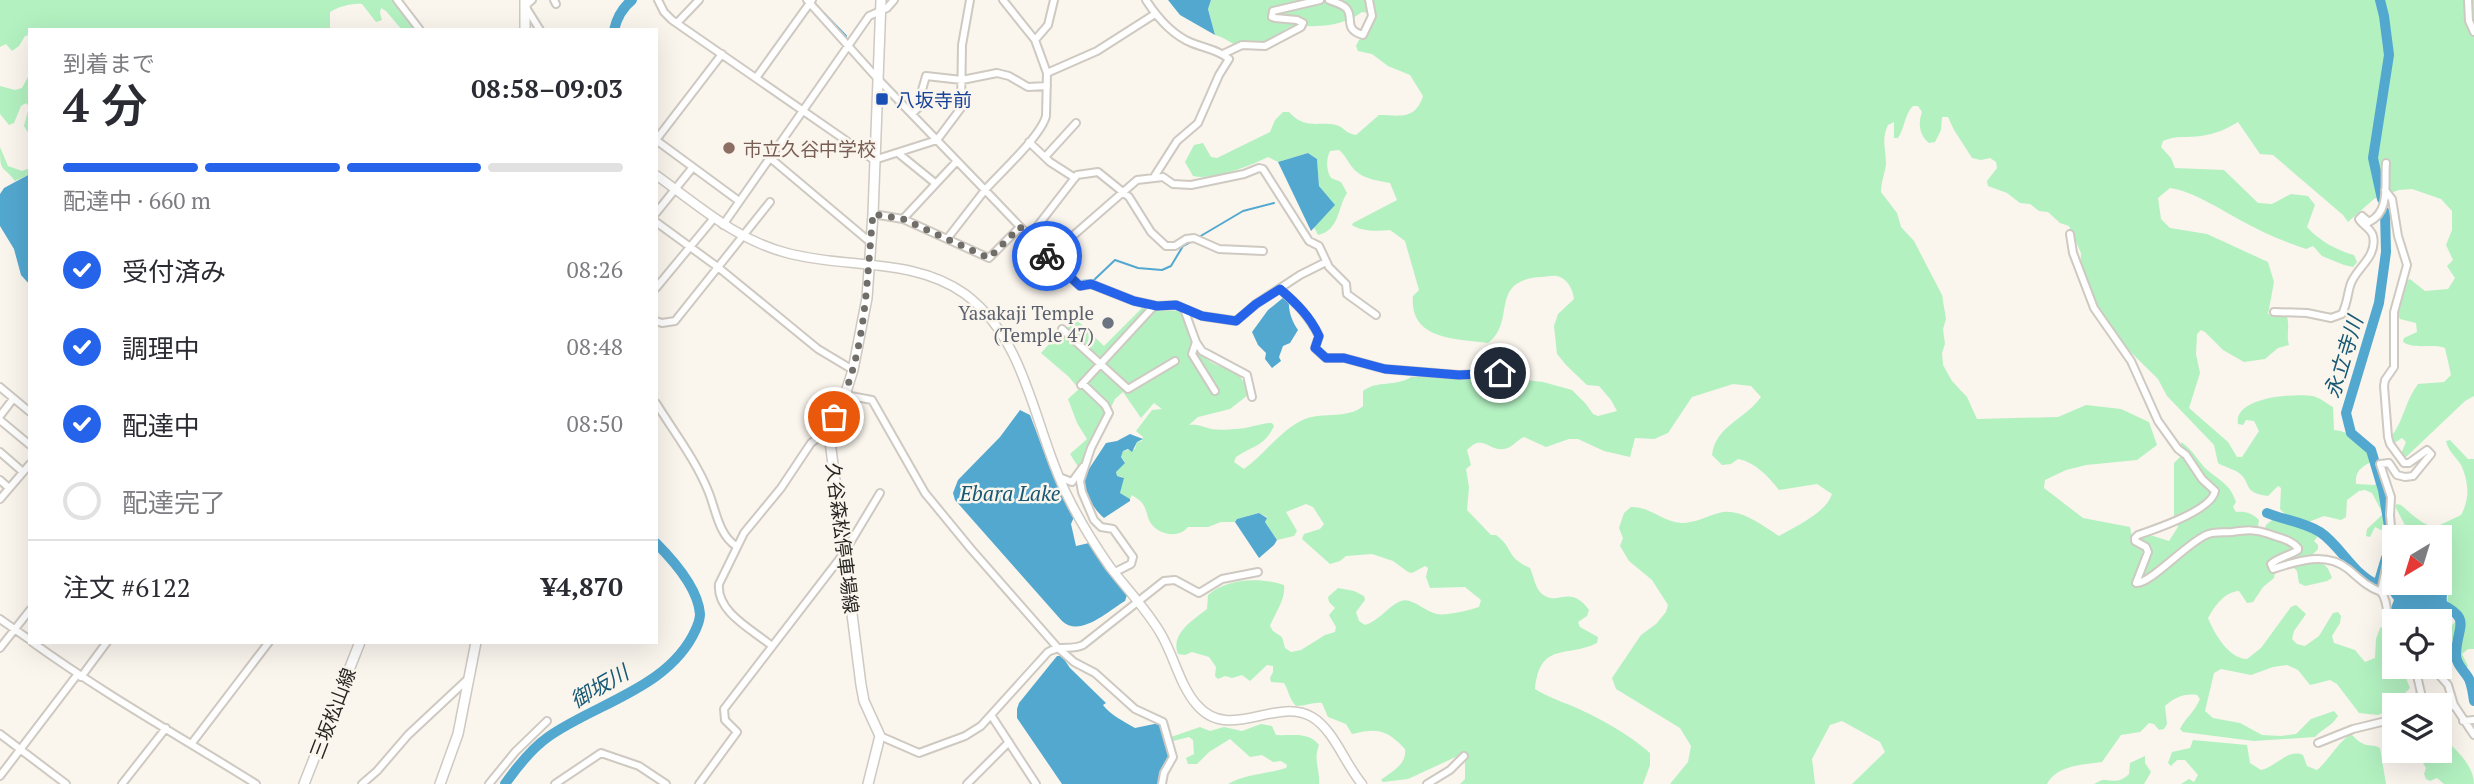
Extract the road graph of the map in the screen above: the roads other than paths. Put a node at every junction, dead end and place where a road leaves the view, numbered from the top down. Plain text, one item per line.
1 (397, 0) edge
2 (658, 0) edge
3 (699, 0) edge
4 (881, 0) edge
5 (894, 0) edge
6 (970, 0) edge
7 (1003, 0) edge
8 (1055, 0) edge
9 (1146, 0) edge
10 (1320, 0) edge
11 (1329, 0) edge
12 (1369, 0) edge
13 (2468, 0) edge
14 (809, 1) edge
15 (527, 2) edge
16 (881, 11) junction
17 (1155, 14) junction
18 (677, 23) junction
19 (418, 28) edge
20 (525, 28) edge
21 (539, 28) edge
22 (2474, 32) edge
23 (1035, 40) junction
24 (848, 44) junction
25 (722, 54) junction
26 (1223, 54) junction
27 (1047, 73) junction
28 (757, 78) junction
29 (877, 78) junction
30 (962, 79) junction
31 (1047, 86) junction
32 (802, 110) junction
33 (912, 114) junction
34 (1076, 123) dead end
35 (658, 137) edge
36 (937, 140) junction
37 (658, 141) edge
38 (1029, 142) junction
39 (898, 153) junction
40 (769, 157) junction
41 (1045, 157) junction
42 (874, 160) junction
43 (957, 161) junction
44 (2386, 163) dead end
45 (693, 167) junction
46 (658, 176) edge
47 (1075, 177) junction
48 (1154, 177) junction
49 (935, 183) junction
50 (676, 189) junction
51 (985, 190) junction
52 (2385, 190) junction
53 (1122, 191) junction
54 (739, 201) junction
55 (770, 202) dead end
56 (658, 211) edge
57 (873, 214) junction
58 (714, 218) junction
59 (903, 219) junction
60 (658, 223) edge
61 (723, 225) junction
62 (1020, 227) junction
63 (2070, 234) dead end
64 (743, 237) junction
65 (1029, 237) junction
66 (947, 239) junction
67 (870, 242) junction
68 (690, 247) junction
69 (1263, 251) dead end
70 (1051, 259) junction
71 (1326, 262) junction
72 (869, 265) junction
73 (719, 268) junction
74 (658, 286) edge
75 (1280, 289) junction
76 (1154, 306) junction
77 (1184, 309) junction
78 (2274, 312) dead end
79 (1376, 315) dead end
80 (658, 322) edge
81 (1062, 329) dead end
82 (1196, 342) junction
83 (1175, 361) dead end
84 (1100, 364) junction
85 (852, 370) junction
86 (1500, 373) dead end
87 (0, 387) edge
88 (1215, 391) dead end
89 (845, 395) junction
90 (1252, 397) dead end
91 (13, 399) junction
92 (658, 406) edge
93 (28, 410) edge
94 (0, 418) edge
95 (829, 433) junction
96 (28, 443) edge
97 (0, 452) edge
98 (1087, 463) junction
99 (28, 466) edge
100 (23, 472) junction
101 (1059, 477) junction
102 (0, 480) edge
103 (9, 488) junction
104 (880, 493) dead end
105 (0, 499) edge
106 (736, 546) junction
107 (845, 553) junction
108 (1115, 572) junction
109 (1258, 572) dead end
110 (2381, 592) junction
111 (1137, 601) junction
112 (2387, 609) edge
113 (28, 613) edge
114 (0, 619) edge
115 (15, 629) junction
116 (28, 639) edge
117 (35, 644) edge
118 (105, 644) edge
119 (266, 644) edge
120 (359, 644) edge
121 (476, 644) edge
122 (772, 646) junction
123 (1057, 647) junction
124 (0, 648) edge
125 (79, 676) junction
126 (470, 677) junction
127 (2443, 679) edge
128 (2454, 705) joint
129 (991, 715) junction
130 (2474, 720) edge
131 (547, 721) dead end
132 (2463, 721) junction
133 (2382, 722) edge
134 (166, 728) junction
135 (0, 734) edge
136 (2474, 735) edge
137 (880, 736) junction
138 (1009, 742) junction
139 (192, 743) junction
140 (2318, 743) dead end
141 (21, 748) junction
142 (1464, 756) dead end
143 (0, 776) edge
144 (1031, 777) junction
145 (66, 784) edge
146 (122, 784) edge
147 (256, 784) edge
148 (304, 784) edge
149 (362, 784) edge
150 (440, 784) edge
151 (489, 784) edge
152 (555, 784) edge
153 (666, 784) edge
154 (699, 784) edge
155 (868, 784) edge
156 (968, 784) edge
157 (1024, 784) edge
158 (1036, 784) edge
159 (1162, 784) edge
160 (1362, 784) edge
161 (1427, 784) edge

1 - 19 street
2 - 18 street
3 - 18 street
4 - 16 main road, 久谷森松停車場線
5 - 16 street
6 - 30 street
7 - 23 street
8 - 23 street
9 - 17 street
10 - 26 street
11 - 12 street
13 - 22 street
14 - 24 street
14 - 28 street
15 - 20 main road
15 - 21 street
16 - 24 street
16 - 29 main road, 久谷森松停車場線
17 - 26 street
17 - 27 street
18 - 25 street
23 - 27 street
24 - 29 street
24 - 32 street
25 - 28 street
25 - 35 street
26 - 48 street
27 - 31 street
28 - 32 street
29 - 33 street
29 - 42 main road, 久谷森松停車場線
30 - 31 street
30 - 33 street
30 - 36 street
31 - 38 street
32 - 40 street
32 - 42 street
33 - 36 street
34 - 41 street
36 - 39 street
36 - 43 street
37 - 45 street
38 - 41 street
38 - 51 street
39 - 42 street
39 - 49 street
40 - 54 street
40 - 67 street
41 - 47 street
42 - 57 main road, 久谷森松停車場線
43 - 49 street
43 - 51 street
44 - 52 street
45 - 50 street
45 - 54 street
46 - 50 street
47 - 53 street
47 - 65 street
48 - 53 street
48 - 71 street
49 - 59 street
50 - 56 street
50 - 58 street
51 - 62 street
51 - 66 street
52 - 78 street
52 - 110 street
53 - 69 street
53 - 70 street
54 - 61 street
55 - 64 street
57 - 59 street
57 - 67 main road, 久谷森松停車場線
58 - 61 street
58 - 68 street
59 - 66 street
60 - 68 street
61 - 64 street
62 - 65 street
62 - 66 street
63 - 110 street
64 - 72 street
64 - 73 street
65 - 70 street
67 - 72 main road, 久谷森松停車場線
68 - 73 street
68 - 74 street
70 - 76 street
71 - 75 street
71 - 79 street
72 - 85 main road, 久谷森松停車場線
72 - 101 street
73 - 80 street
73 - 85 street
75 - 77 street
75 - 86 street
76 - 77 street
76 - 84 street
77 - 82 street
81 - 84 street
82 - 88 street
82 - 90 street
83 - 84 street
84 - 98 street
85 - 89 main road, 久谷森松停車場線
87 - 91 street
89 - 95 main road, 久谷森松停車場線
89 - 123 street
91 - 93 street
91 - 94 street
92 - 106 street
94 - 96 street
95 - 106 street
95 - 107 main road, 久谷森松停車場線
97 - 100 street
98 - 101 street
98 - 108 street
99 - 100 street
100 - 103 street
101 - 108 street
102 - 103 street
103 - 105 street
104 - 107 street
106 - 122 street
107 - 122 street
107 - 137 main road, 久谷森松停車場線
108 - 111 street
109 - 111 street
110 - 112 street
111 - 123 street
111 - 160 street
113 - 115 street
114 - 115 street
115 - 116 street
115 - 124 street
117 - 125 street
118 - 125 street
119 - 139 street
120 - 148 main road, 三坂松山線
121 - 126 main road
122 - 154 street
123 - 129 street
123 - 159 street
125 - 134 street
125 - 141 street
126 - 149 street
126 - 150 main road
127 - 128 street
128 - 132 street
129 - 137 street
129 - 138 street
130 - 132 street
131 - 151 street
132 - 136 street
133 - 140 street
134 - 139 street
134 - 146 street
135 - 141 street
137 - 155 main road
138 - 144 street
138 - 156 street
139 - 147 street
141 - 143 street
141 - 145 street
142 - 161 street
144 - 157 street
144 - 158 street
152 - 153 street

